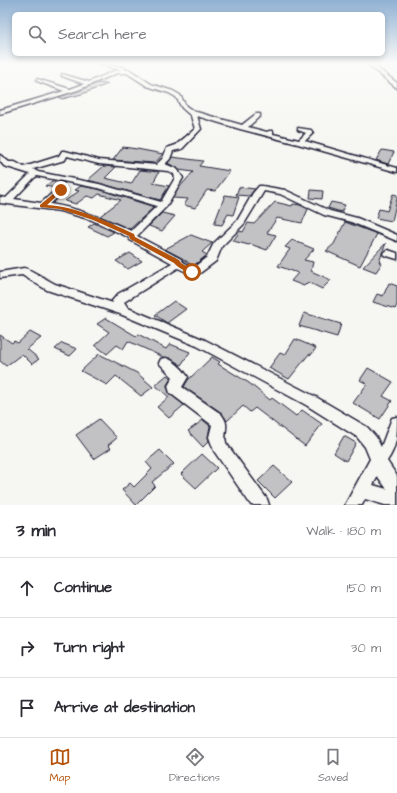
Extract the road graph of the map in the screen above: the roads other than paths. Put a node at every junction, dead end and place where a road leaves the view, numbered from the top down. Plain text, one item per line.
1 (60, 88) edge
2 (80, 88) edge
3 (159, 88) edge
4 (70, 91) junction
5 (0, 112) edge
6 (193, 113) junction
7 (258, 115) dead end
8 (242, 128) junction
9 (300, 129) dead end
10 (300, 142) junction
11 (0, 157) edge
12 (26, 169) junction
13 (397, 170) edge
14 (173, 171) junction
15 (36, 174) junction
16 (61, 190) dead end
17 (4, 200) edge
18 (163, 205) junction
19 (42, 206) junction
20 (132, 235) junction
21 (397, 238) edge
22 (178, 264) junction
23 (0, 275) edge
24 (124, 311) junction
25 (166, 363) dead end
26 (397, 423) edge
27 (379, 459) junction
28 (397, 489) edge
29 (362, 490) junction
30 (397, 500) edge
31 (261, 505) edge
32 (353, 505) edge

1 - 4 street
2 - 4 street
3 - 6 street
4 - 5 street
6 - 8 street
6 - 14 street
7 - 8 street
8 - 10 street
9 - 10 street
10 - 13 street
11 - 12 street
12 - 14 street
12 - 15 street
14 - 18 street
15 - 17 street
15 - 18 street
16 - 19 street
17 - 19 street
18 - 20 street
19 - 20 street
20 - 22 street
21 - 22 street
22 - 24 street
23 - 24 street
24 - 27 street
25 - 31 street
26 - 27 street
27 - 28 street
27 - 29 street
29 - 30 street
29 - 32 street

